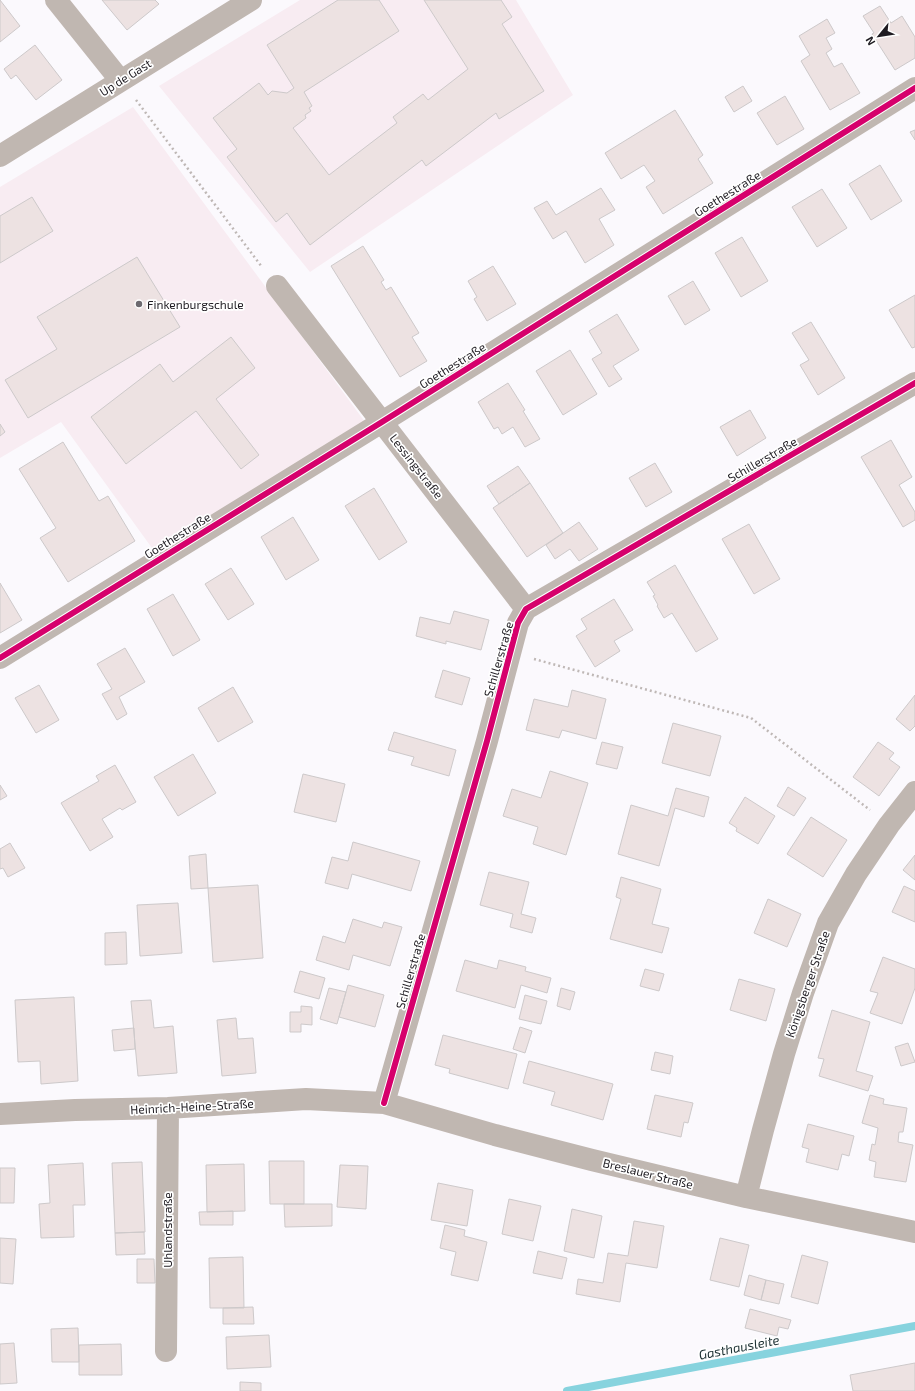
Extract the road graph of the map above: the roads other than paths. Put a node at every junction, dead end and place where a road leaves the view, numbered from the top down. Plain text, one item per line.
1 (56, 0) edge
2 (251, 0) edge
3 (120, 80) junction
4 (915, 88) edge
5 (0, 156) edge
6 (277, 286) road end
7 (915, 383) edge
8 (382, 422) junction
9 (526, 609) junction
10 (0, 658) edge
11 (915, 792) edge
12 (384, 1103) junction
13 (168, 1108) junction
14 (0, 1114) edge
15 (746, 1197) junction
16 (915, 1232) edge
17 (166, 1351) dead end

1 - 3 street
2 - 3 street, Up de Gast
3 - 5 street, Up de Gast
4 - 8 street, Goethestraße
6 - 8 street, Lessingstraße
7 - 9 street, Schillerstraße
8 - 9 street, Lessingstraße
8 - 10 street, Goethestraße
9 - 12 street, Schillerstraße
11 - 15 street, Königsberger Straße
12 - 13 street, Heinrich-Heine-Straße
12 - 15 street, Breslauer Straße
13 - 14 street, Heinrich-Heine-Straße
13 - 17 street, Uhlandstraße
15 - 16 street, Breslauer Straße

